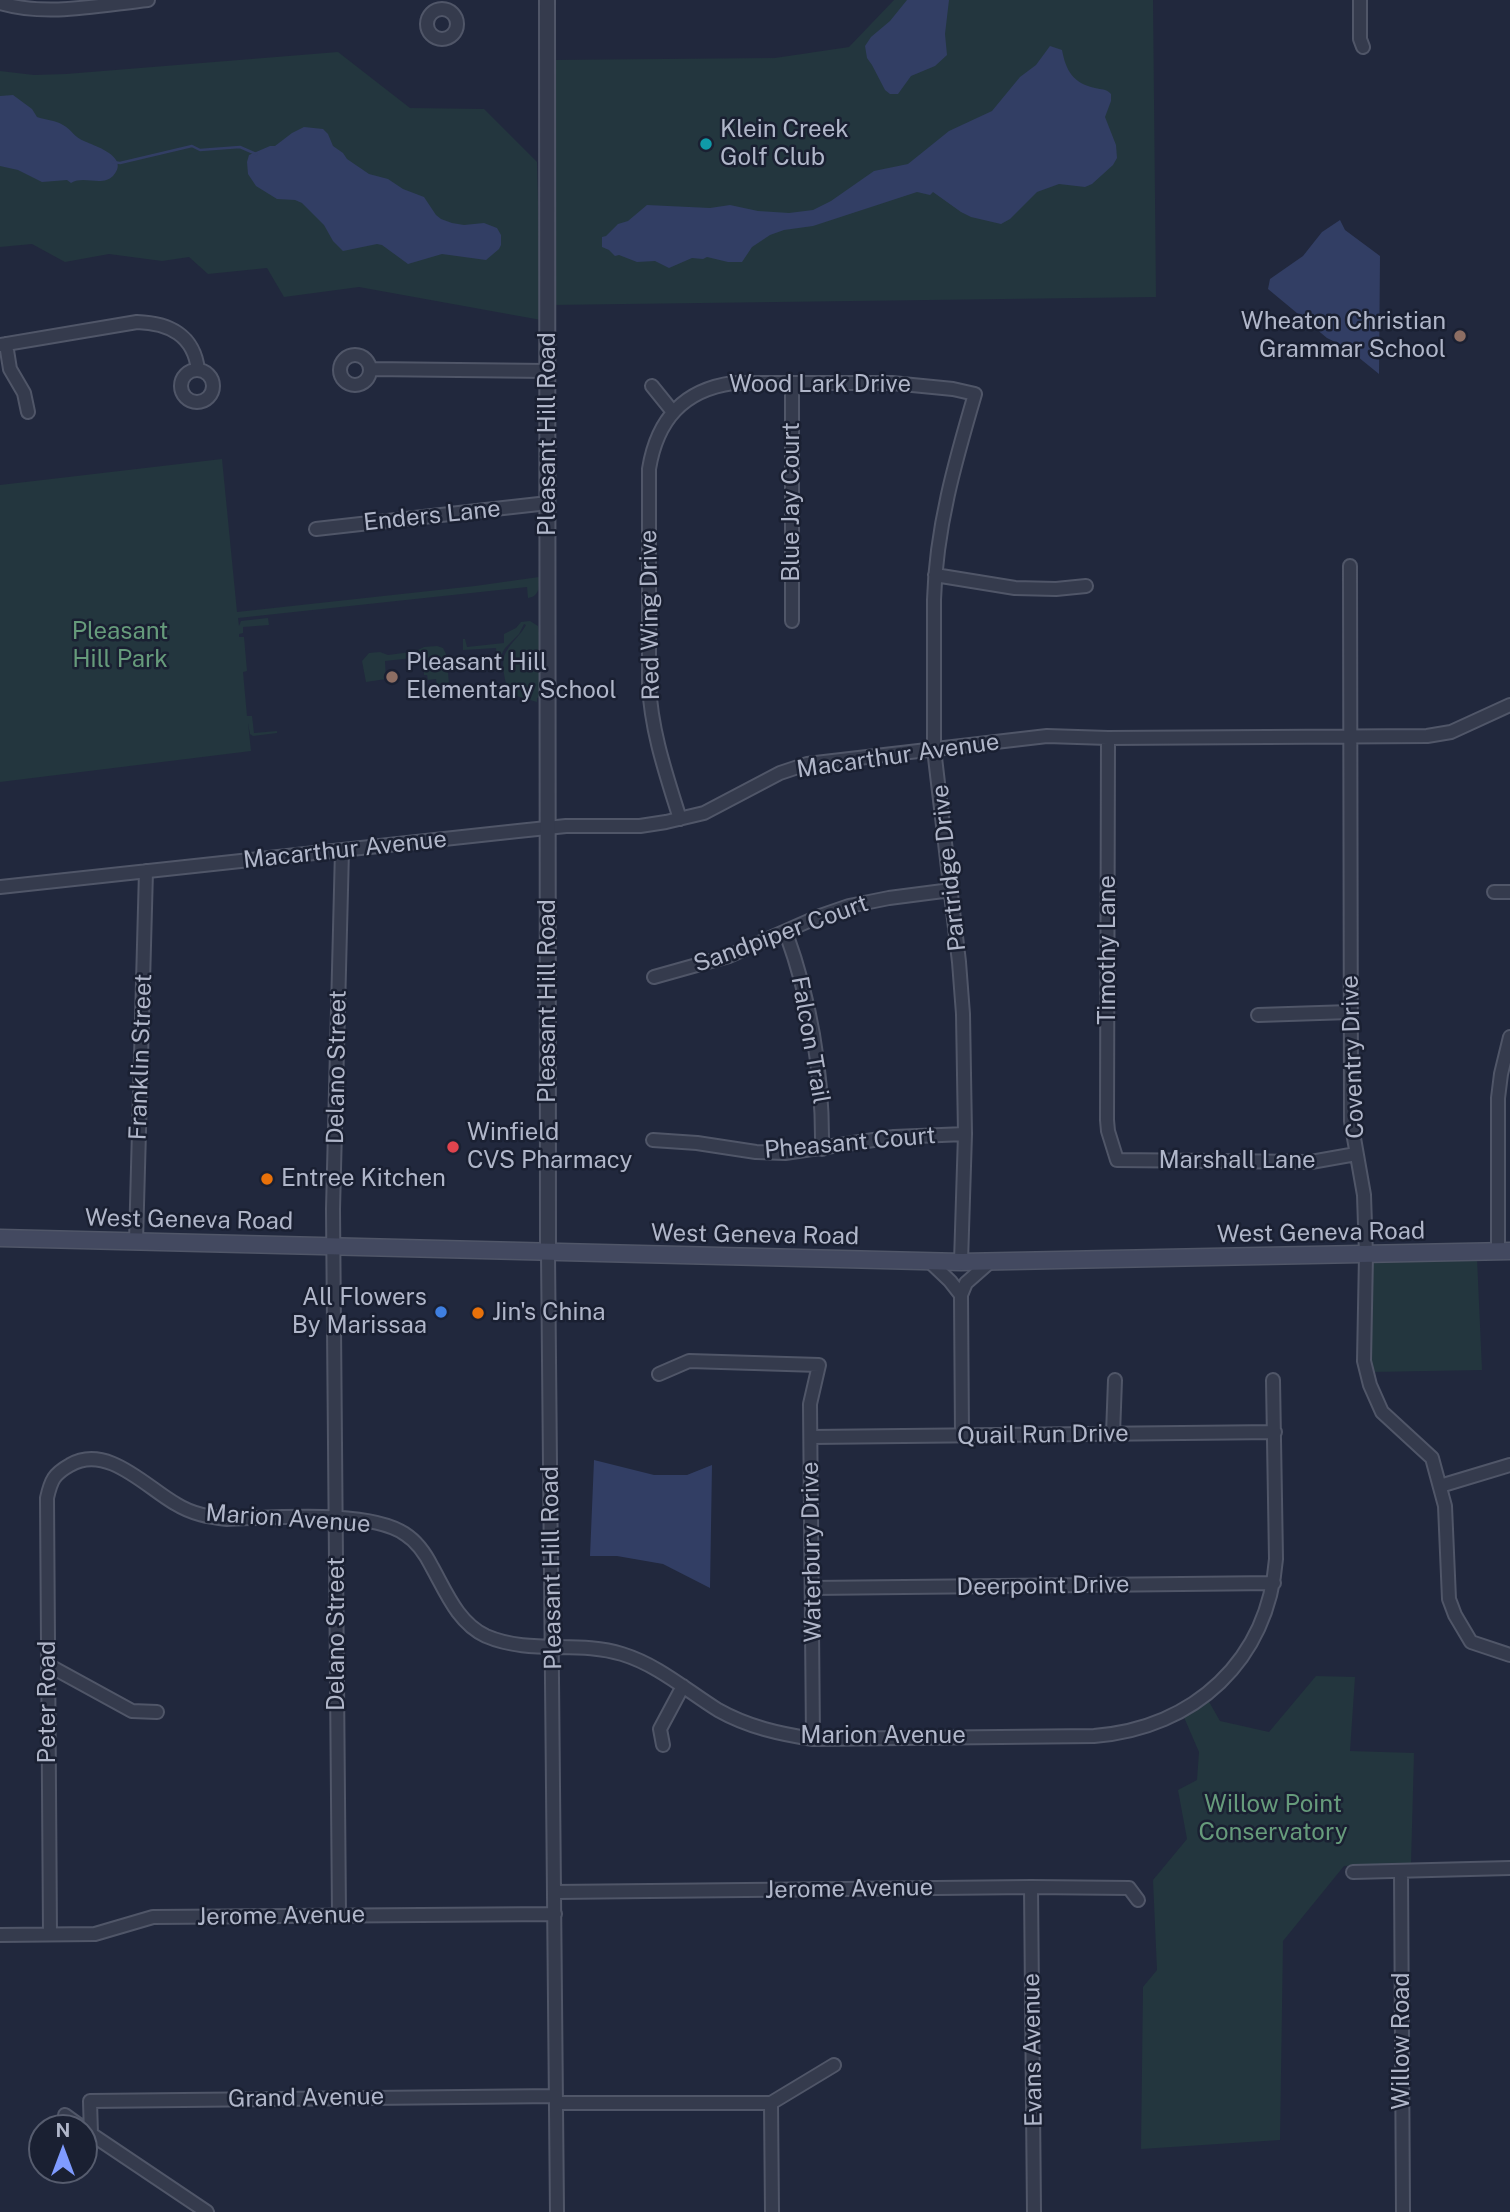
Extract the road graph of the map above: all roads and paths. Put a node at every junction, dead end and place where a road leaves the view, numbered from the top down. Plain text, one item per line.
1 (148, 0) edge
2 (547, 0) edge
3 (1360, 0) edge
4 (122, 1) edge
5 (0, 3) edge
6 (1363, 47) dead end
7 (3, 344) edge
8 (370, 369) dead end
9 (198, 370) dead end
10 (547, 371) junction
11 (792, 383) junction
12 (652, 386) dead end
13 (975, 394) joint
14 (28, 412) dead end
15 (673, 412) junction
16 (548, 503) junction
17 (316, 529) dead end
18 (1350, 566) dead end
19 (935, 575) junction
20 (1086, 586) dead end
21 (792, 621) dead end
22 (1510, 705) edge
23 (1350, 737) junction
24 (1108, 738) junction
25 (934, 749) junction
26 (680, 819) junction
27 (548, 829) junction
28 (342, 850) junction
29 (146, 871) junction
30 (0, 887) edge
31 (951, 890) junction
32 (1510, 891) edge
33 (1494, 892) dead end
34 (786, 933) junction
35 (653, 976) dead end
36 (1350, 1012) junction
37 (1258, 1015) dead end
38 (1510, 1037) edge
39 (965, 1134) junction
40 (653, 1140) dead end
41 (822, 1149) junction
42 (1356, 1154) junction
43 (1504, 1159) edge
44 (1117, 1160) joint
45 (0, 1238) edge
46 (136, 1242) junction
47 (334, 1247) junction
48 (1504, 1251) edge
49 (548, 1253) junction
50 (1366, 1255) junction
51 (929, 1261) junction
52 (991, 1261) junction
53 (961, 1262) junction
54 (961, 1296) junction
55 (659, 1374) dead end
56 (1115, 1380) dead end
57 (1273, 1380) dead end
58 (1275, 1433) junction
59 (1113, 1434) junction
60 (962, 1436) junction
61 (811, 1437) junction
62 (1510, 1465) edge
63 (57, 1472) joint
64 (1440, 1486) junction
65 (337, 1518) junction
66 (1274, 1583) junction
67 (812, 1588) junction
68 (553, 1647) junction
69 (1510, 1655) edge
70 (48, 1665) junction
71 (683, 1686) junction
72 (157, 1712) dead end
73 (814, 1739) junction
74 (663, 1745) dead end
75 (1510, 1868) edge
76 (1401, 1871) junction
77 (1353, 1872) dead end
78 (1031, 1887) junction
79 (555, 1892) junction
80 (1138, 1900) dead end
81 (339, 1914) junction
82 (555, 1914) junction
83 (50, 1934) junction
84 (0, 1935) edge
85 (834, 2066) dead end
86 (556, 2100) junction
87 (771, 2103) junction
88 (88, 2114) edge
89 (98, 2138) edge
90 (207, 2212) edge
91 (557, 2212) edge
92 (772, 2212) edge
93 (1034, 2212) edge
94 (1403, 2212) edge

1 - 4 street
2 - 10 street, Pleasant Hill Road
3 - 6 street
4 - 5 street
7 - 9 street
7 - 14 street
8 - 10 street
10 - 16 street, Pleasant Hill Road
11 - 13 street, Wood Lark Drive
11 - 15 street, Wood Lark Drive
11 - 21 street, Blue Jay Court
12 - 15 street
13 - 19 street, Partridge Drive
15 - 26 street, Red Wing Drive
16 - 17 street, Enders Lane
16 - 27 street, Pleasant Hill Road
18 - 23 street, Coventry Drive
19 - 20 street
19 - 25 street, Partridge Drive
22 - 23 street, Macarthur Avenue
23 - 24 street, Macarthur Avenue
23 - 36 street, Coventry Drive
24 - 25 street, Macarthur Avenue
24 - 44 street, Timothy Lane
25 - 26 street, Macarthur Avenue
25 - 31 street, Partridge Drive
26 - 27 street, Macarthur Avenue
27 - 28 street, Macarthur Avenue
27 - 49 street, Pleasant Hill Road
28 - 29 street, Macarthur Avenue
28 - 47 street, Delano Street
29 - 30 street, Macarthur Avenue
29 - 46 street, Franklin Street
31 - 34 street, Sandpiper Court
31 - 39 street, Partridge Drive
32 - 33 street
34 - 35 street, Sandpiper Court
34 - 41 street, Falcon Trail
36 - 37 street
36 - 42 street, Coventry Drive
38 - 43 street
39 - 41 street, Pheasant Court
39 - 53 street, Partridge Drive
40 - 41 street, Pheasant Court
42 - 44 street, Marshall Lane
42 - 50 street, Coventry Drive
43 - 48 street
45 - 46 main road, West Geneva Road
46 - 47 main road, West Geneva Road
47 - 49 main road, West Geneva Road
47 - 65 street, Delano Street
48 - 50 main road, West Geneva Road
49 - 51 main road, West Geneva Road
49 - 68 street, Pleasant Hill Road
50 - 52 main road, West Geneva Road
50 - 64 street, Coventry Drive
51 - 53 main road, West Geneva Road
51 - 54 street
52 - 53 main road, West Geneva Road
52 - 54 street
54 - 60 street
55 - 61 street, Waterbury Drive
56 - 59 street
57 - 58 street, Marion Avenue
58 - 59 street, Quail Run Drive
58 - 66 street, Marion Avenue
59 - 60 street, Quail Run Drive
60 - 61 street, Quail Run Drive
61 - 67 street, Waterbury Drive
62 - 64 street
63 - 65 street, Marion Avenue
63 - 70 street, Peter Road
64 - 69 street, Coventry Drive
65 - 68 street, Marion Avenue
65 - 81 street, Delano Street
66 - 67 street, Deerpoint Drive
66 - 73 street, Marion Avenue
67 - 73 street, Waterbury Drive
68 - 71 street, Marion Avenue
68 - 79 street, Pleasant Hill Road
70 - 72 street
70 - 83 street, Peter Road
71 - 73 street, Marion Avenue
71 - 74 street
75 - 76 street
76 - 77 street
76 - 94 street, Willow Road
78 - 79 street, Jerome Avenue
78 - 80 street, Jerome Avenue
78 - 93 street, Evans Avenue
79 - 82 street, Pleasant Hill Road
81 - 82 street, Jerome Avenue
81 - 83 street, Jerome Avenue
82 - 86 street, Pleasant Hill Road
83 - 84 street
85 - 87 street
86 - 87 street, Grand Avenue
86 - 88 street, Grand Avenue
86 - 91 street, Pleasant Hill Road
87 - 92 street
89 - 90 street

